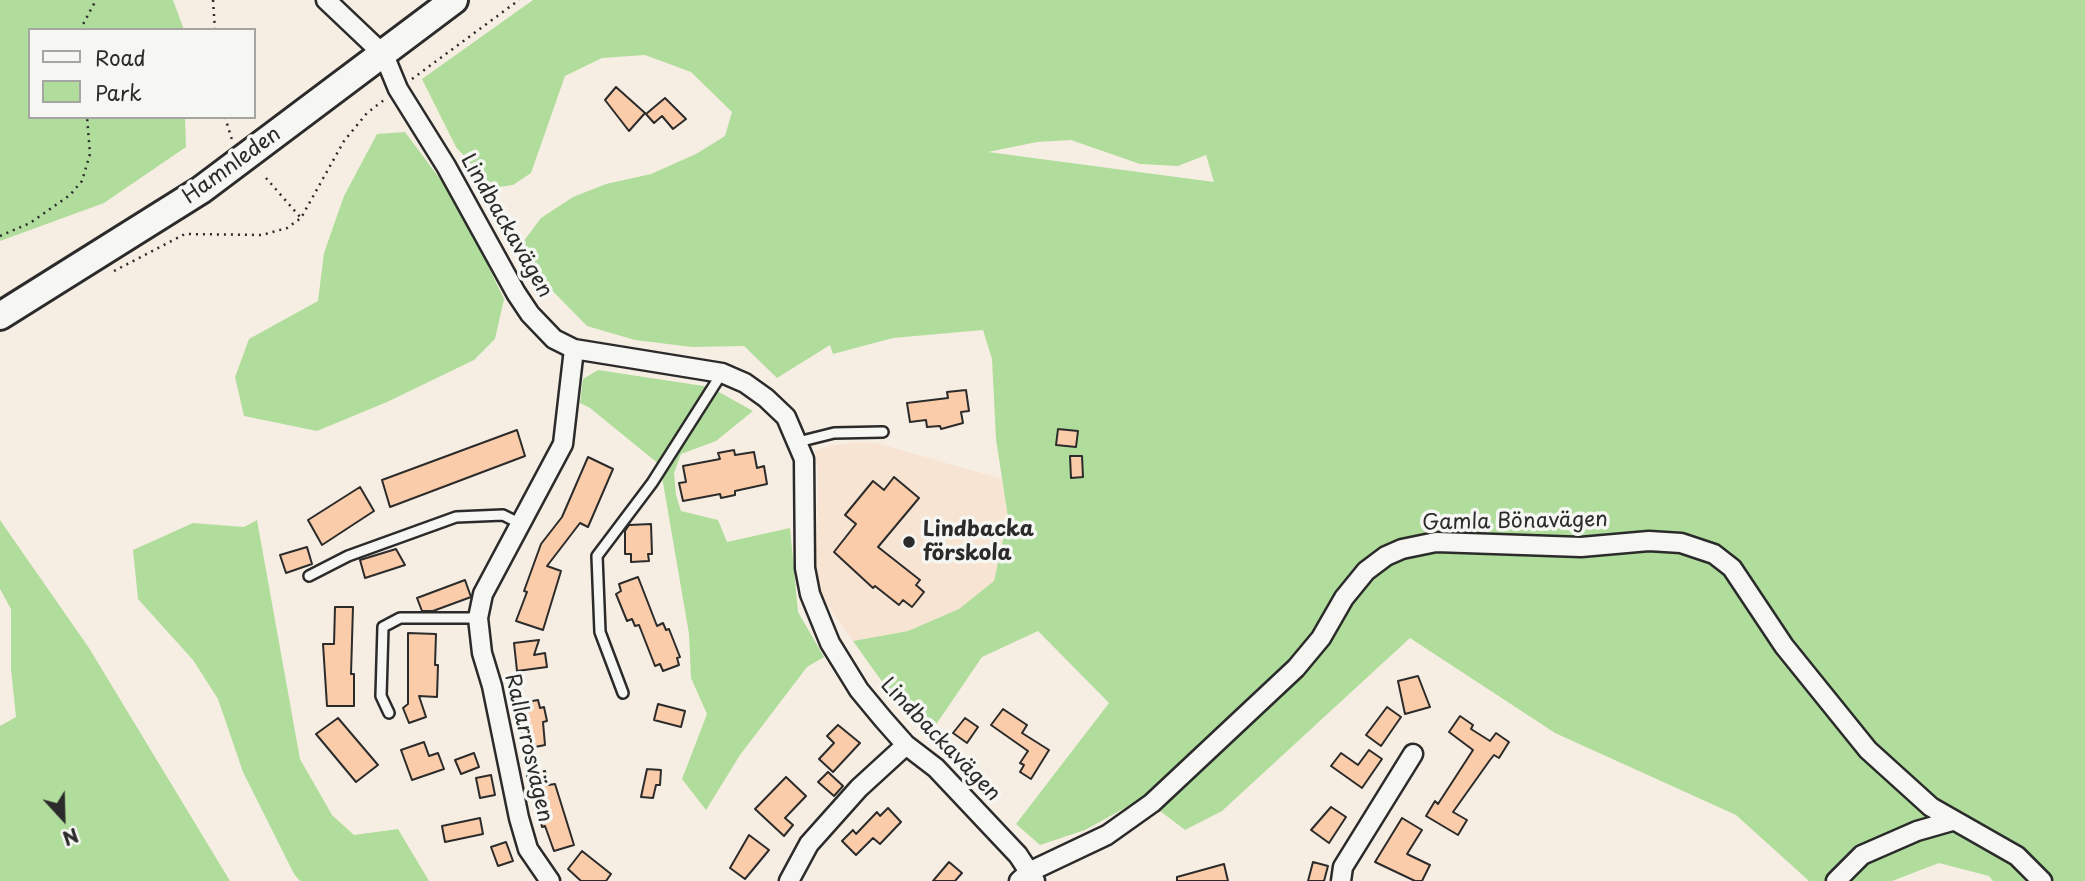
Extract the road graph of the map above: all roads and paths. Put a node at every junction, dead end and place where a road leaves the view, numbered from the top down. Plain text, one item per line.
1 (96, 0) edge
2 (213, 0) edge
3 (326, 0) edge
4 (454, 0) edge
5 (519, 0) edge
6 (81, 28) edge
7 (215, 28) edge
8 (384, 55) junction
9 (404, 84) junction
10 (416, 90) dead end
11 (87, 119) edge
12 (226, 119) edge
13 (232, 140) dead end
14 (266, 178) dead end
15 (301, 218) junction
16 (0, 236) edge
17 (105, 276) dead end
18 (0, 316) edge
19 (574, 349) junction
20 (722, 373) junction
21 (883, 432) dead end
22 (798, 442) junction
23 (521, 524) junction
24 (309, 576) dead end
25 (478, 618) junction
26 (623, 693) dead end
27 (389, 713) dead end
28 (906, 745) junction
29 (1413, 754) dead end
30 (1952, 821) junction
31 (1028, 878) edge
32 (550, 881) edge
33 (789, 881) edge
34 (1341, 881) edge
35 (1836, 881) edge
36 (2042, 881) edge

1 - 6 path
2 - 7 path
3 - 8 street
4 - 8 main road, Hamnleden
5 - 9 path
8 - 9 street, Lindbackavägen
8 - 18 main road, Hamnleden
9 - 10 path
9 - 15 path
9 - 19 street, Lindbackavägen
11 - 16 path
12 - 13 path
14 - 15 path
15 - 17 path
19 - 20 street, Lindbackavägen
19 - 23 street, Rallarrosvägen
20 - 22 street, Lindbackavägen
20 - 26 lane
21 - 22 lane
22 - 28 street, Lindbackavägen
23 - 24 lane
23 - 25 street, Rallarrosvägen
25 - 27 lane
25 - 32 street, Rallarrosvägen
28 - 31 street, Lindbackavägen
28 - 33 street
29 - 34 street
30 - 31 street, Gamla Bönavägen
30 - 35 street
30 - 36 street, Gamla Bönavägen

